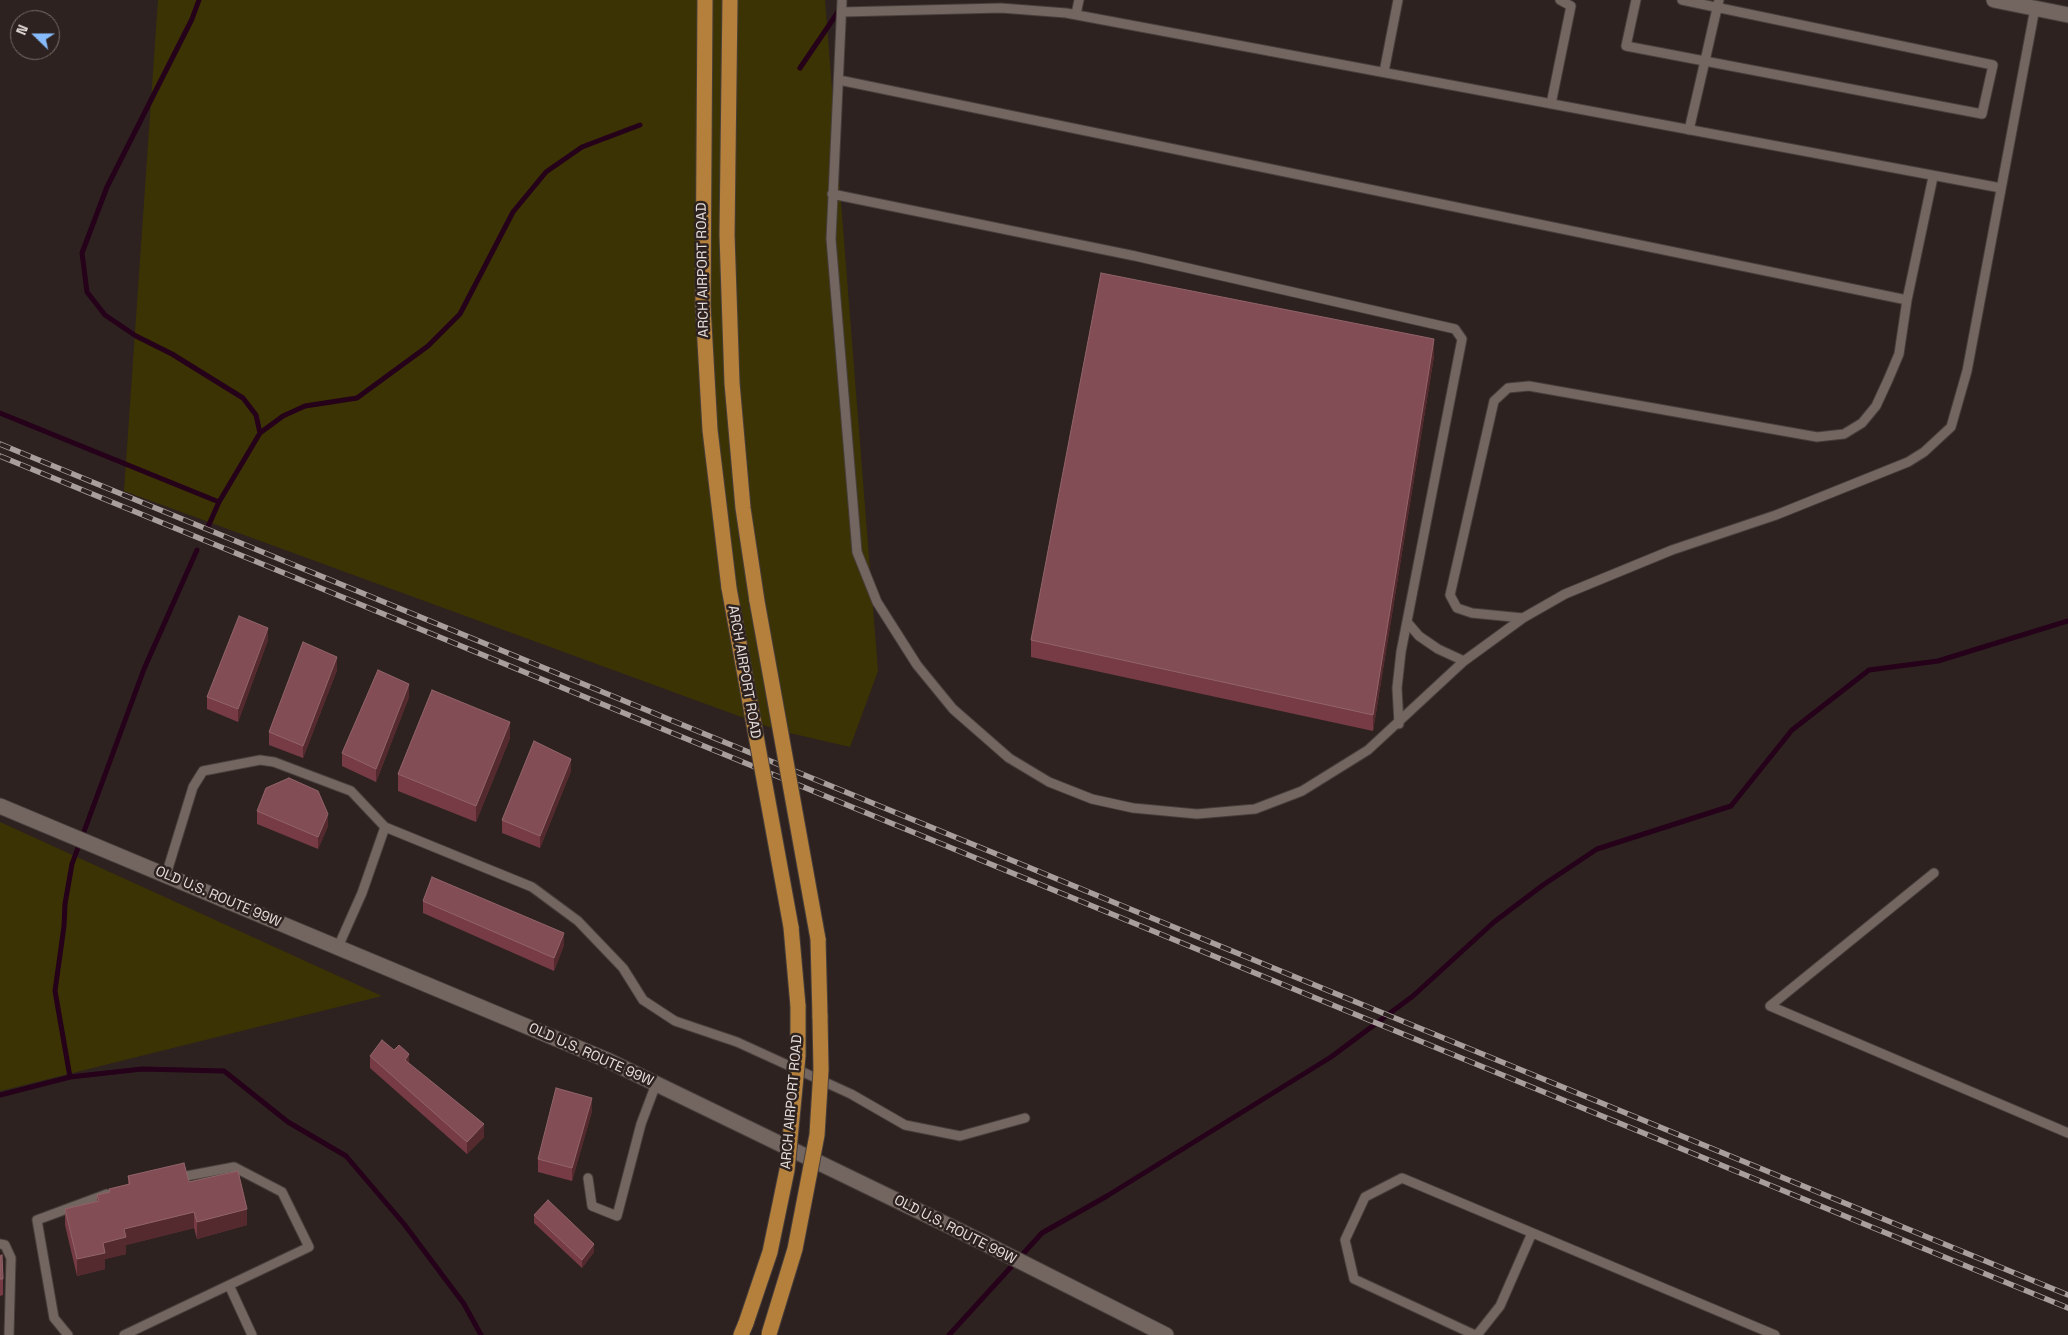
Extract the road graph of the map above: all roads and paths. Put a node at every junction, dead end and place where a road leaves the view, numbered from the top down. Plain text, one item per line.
1 (705, 0) edge
2 (730, 0) edge
3 (842, 0) edge
4 (1079, 0) edge
5 (1398, 0) edge
6 (1560, 0) edge
7 (1636, 0) edge
8 (1682, 0) edge
9 (1994, 0) edge
10 (1718, 4) edge
11 (2035, 8) junction
12 (842, 12) junction
13 (1076, 14) junction
14 (2068, 15) edge
15 (1705, 61) junction
16 (1384, 72) junction
17 (840, 80) junction
18 (1552, 104) junction
19 (1689, 130) junction
20 (1933, 177) junction
21 (2001, 188) junction
22 (832, 194) junction
23 (1907, 300) junction
24 (1523, 618) junction
25 (1407, 622) junction
26 (1464, 661) junction
27 (1399, 724) junction
28 (0, 806) edge
29 (385, 827) junction
30 (1934, 872) dead end
31 (166, 876) junction
32 (338, 947) junction
33 (656, 1084) junction
34 (1025, 1118) dead end
35 (2068, 1134) edge
36 (588, 1178) dead end
37 (162, 1181) edge
38 (118, 1191) edge
39 (1532, 1233) junction
40 (0, 1244) edge
41 (229, 1285) junction
42 (1457, 1326) junction
43 (743, 1329) edge
44 (769, 1334) edge
45 (9, 1335) edge
46 (68, 1335) edge
47 (124, 1335) edge
48 (252, 1335) edge
49 (1166, 1335) edge
50 (1450, 1335) edge
51 (1476, 1335) edge
52 (1775, 1335) edge

1 - 43 main road, ARCH AIRPORT ROAD, bridge
2 - 44 main road, ARCH AIRPORT ROAD, bridge
3 - 12 lane
4 - 13 lane
5 - 16 lane
6 - 18 lane
7 - 15 lane
8 - 10 lane
9 - 11 main road
10 - 15 lane
10 - 15 lane
11 - 14 main road
11 - 21 lane
12 - 13 lane
12 - 17 lane
13 - 16 lane
15 - 19 lane
16 - 18 lane
17 - 22 lane
17 - 23 lane
18 - 19 lane
19 - 20 lane
20 - 21 lane
20 - 23 lane
21 - 24 lane
22 - 25 lane
22 - 27 lane
23 - 24 lane
24 - 26 lane
25 - 26 lane
25 - 27 lane
26 - 27 lane
28 - 31 main road, OLD U.S. ROUTE 99W
29 - 31 lane
29 - 32 lane
29 - 34 lane
30 - 35 lane
31 - 32 main road, OLD U.S. ROUTE 99W
32 - 33 main road, OLD U.S. ROUTE 99W
33 - 36 lane
33 - 49 main road, OLD U.S. ROUTE 99W
37 - 41 lane
38 - 46 lane
39 - 42 lane
39 - 51 lane
39 - 52 lane
40 - 45 lane
41 - 47 lane
41 - 48 lane
42 - 50 lane
42 - 51 lane

